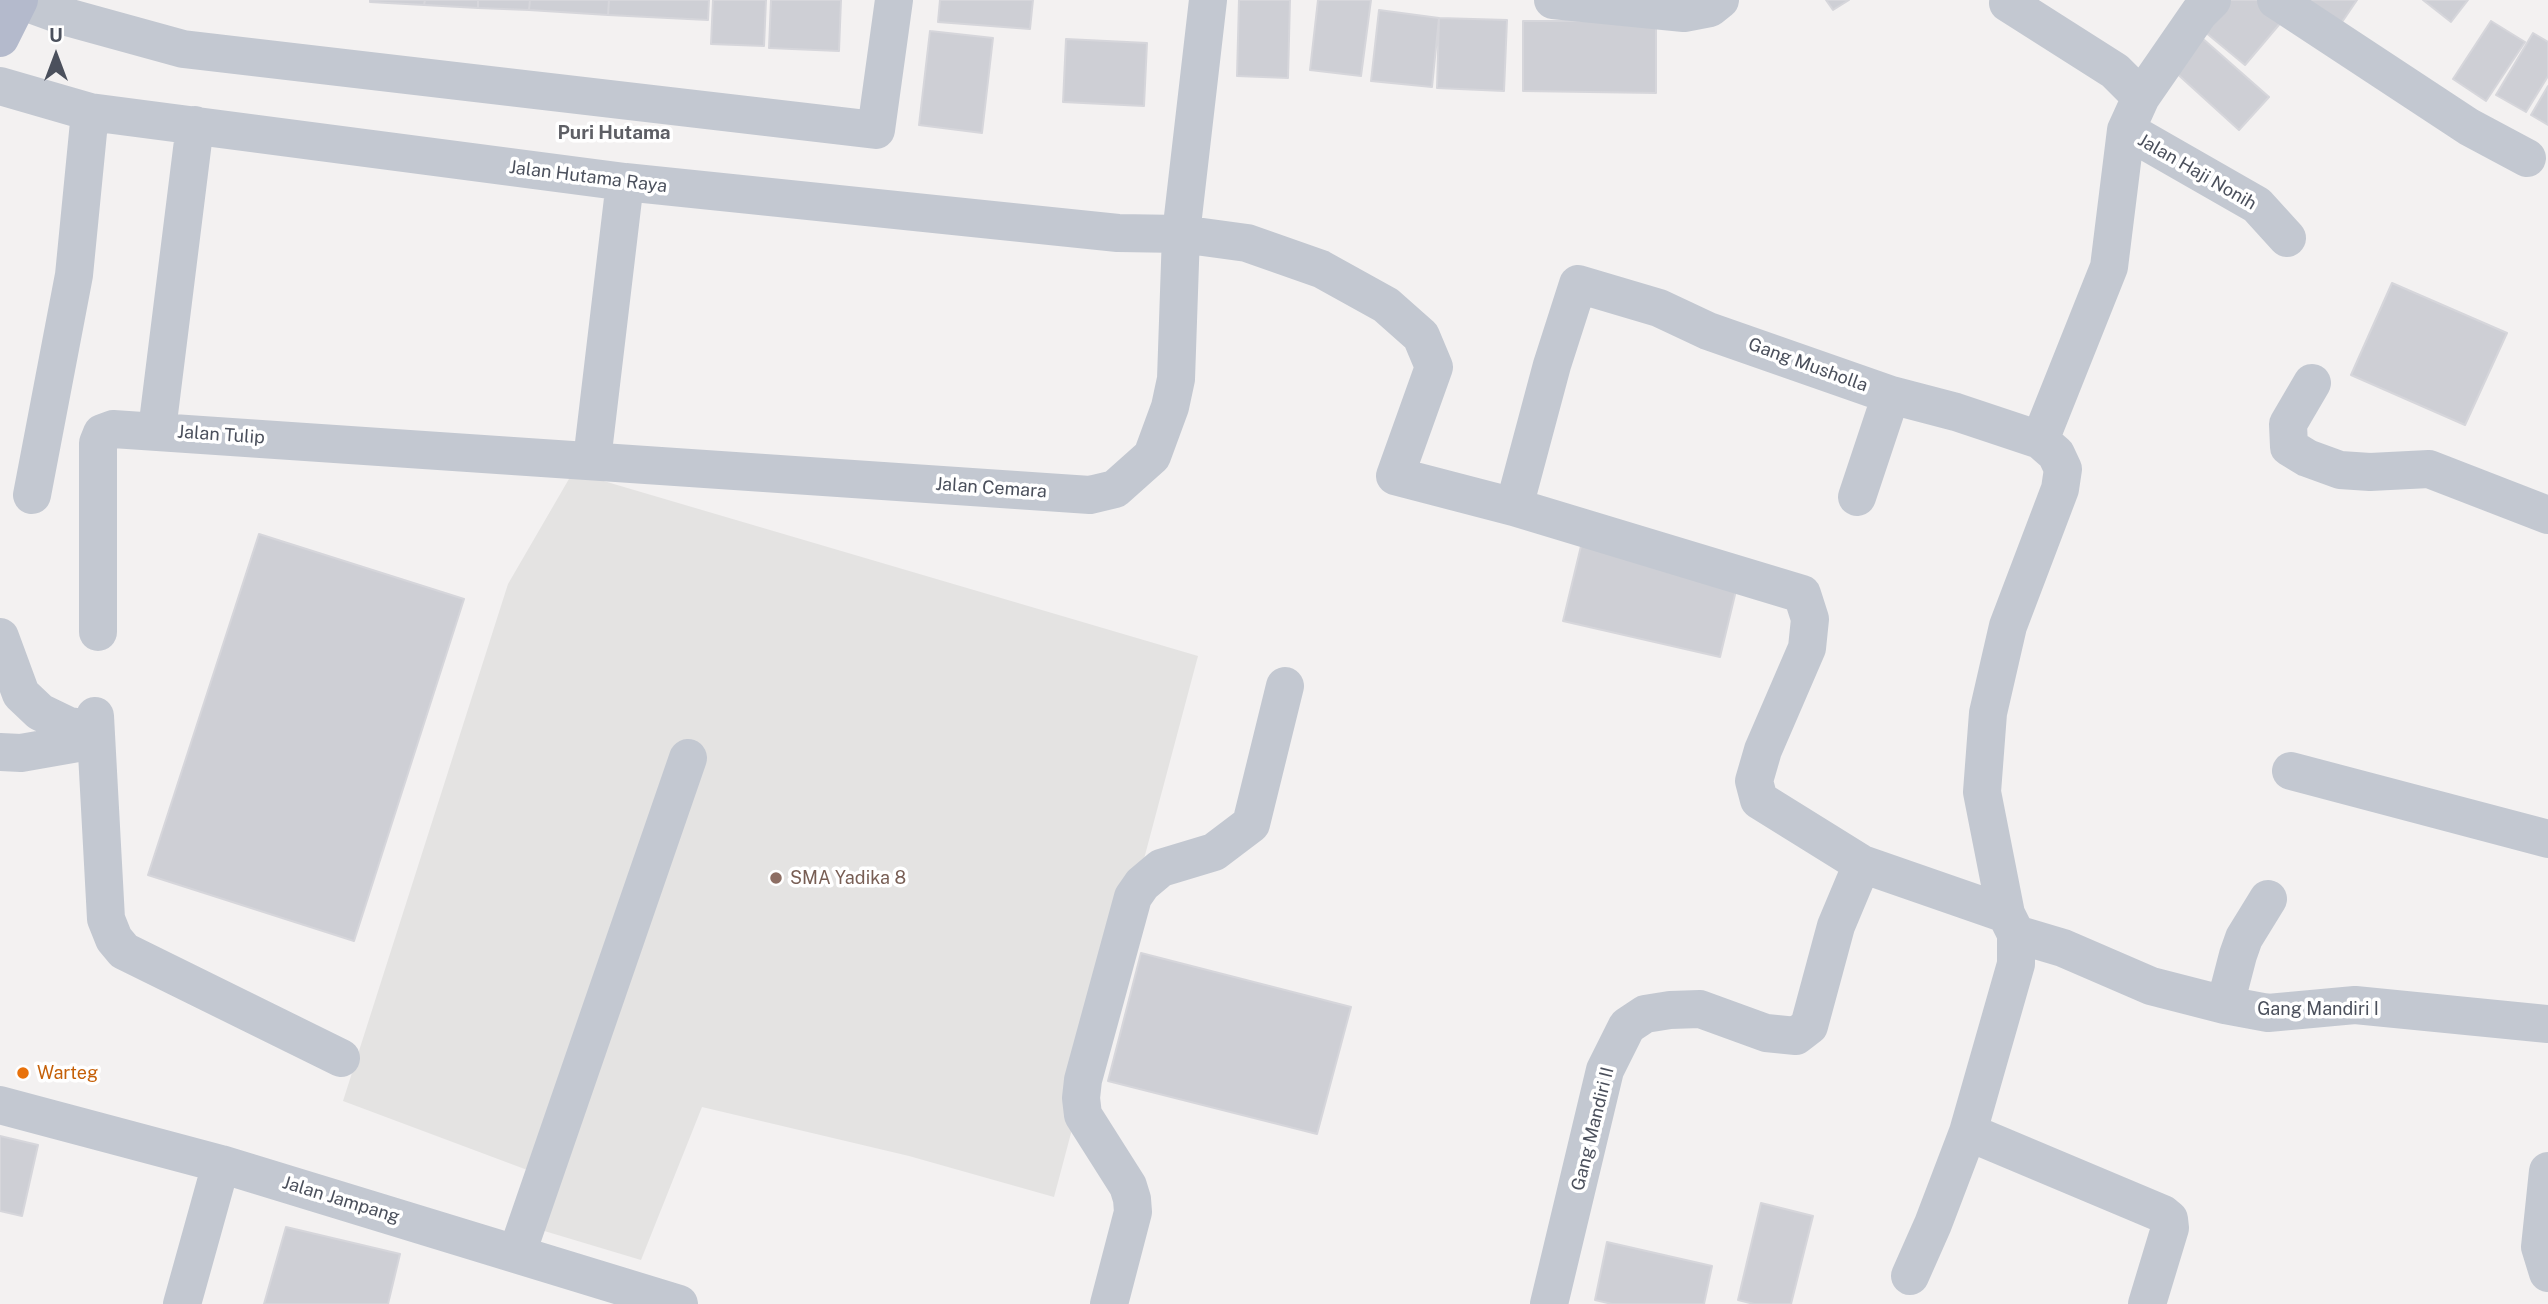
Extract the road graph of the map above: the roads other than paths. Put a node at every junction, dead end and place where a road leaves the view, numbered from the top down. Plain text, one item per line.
1 (19, 0) edge
2 (894, 0) edge
3 (1208, 0) edge
4 (1553, 0) edge
5 (1720, 0) edge
6 (2212, 0) edge
7 (2276, 0) edge
8 (2008, 3) dead end
9 (0, 38) edge
10 (0, 86) edge
11 (90, 112) junction
12 (2133, 113) junction
13 (195, 125) junction
14 (2527, 158) dead end
15 (625, 183) junction
16 (1181, 234) junction
17 (2287, 238) dead end
18 (2312, 383) dead end
19 (1891, 395) junction
20 (157, 430) junction
21 (2040, 440) junction
22 (592, 460) junction
23 (32, 495) dead end
24 (1857, 497) dead end
25 (1514, 507) junction
26 (2548, 515) edge
27 (98, 632) dead end
28 (0, 637) edge
29 (1286, 686) dead end
30 (95, 728) junction
31 (0, 752) edge
32 (688, 758) dead end
33 (2291, 771) dead end
34 (2548, 839) edge
35 (1862, 864) junction
36 (2268, 899) dead end
37 (2011, 924) junction
38 (2225, 1005) junction
39 (2548, 1024) edge
40 (341, 1058) dead end
41 (0, 1105) edge
42 (1968, 1132) junction
43 (221, 1164) junction
44 (2548, 1171) edge
45 (517, 1253) junction
46 (2548, 1273) edge
47 (1910, 1276) dead end
48 (182, 1304) edge
49 (679, 1304) edge
50 (1109, 1304) edge
51 (1549, 1304) edge
52 (2147, 1304) edge

1 - 2 street
1 - 9 main road
3 - 16 street, Jalan Cemara
4 - 5 street
6 - 12 street
7 - 14 street
8 - 12 street, Jalan Haji Nonih
10 - 11 street, Jalan Hutama Raya
11 - 13 street, Jalan Hutama Raya
11 - 23 street
12 - 17 street, Jalan Haji Nonih
12 - 21 street
13 - 15 street, Jalan Hutama Raya
13 - 20 street, Jalan Tulip
15 - 16 street, Jalan Hutama Raya
15 - 22 street
16 - 22 street, Jalan Cemara
16 - 25 street, Jalan Hutama Raya
18 - 26 street
19 - 21 street, Gang Musholla
19 - 24 street
19 - 25 street, Gang Musholla
20 - 22 street, Jalan Tulip
20 - 27 street
21 - 37 street
25 - 35 street, Gang Mandiri I
28 - 30 street
29 - 50 street
30 - 31 street
30 - 40 street
32 - 45 street
33 - 34 street
35 - 37 street, Gang Mandiri I
35 - 51 street, Gang Mandiri II
36 - 38 street
37 - 38 street, Gang Mandiri I
37 - 42 street
38 - 39 street, Gang Mandiri I
41 - 43 street, Jalan Jampang
42 - 47 street
42 - 52 street
43 - 45 street, Jalan Jampang
43 - 48 street
44 - 46 street
45 - 49 street, Jalan Jampang

